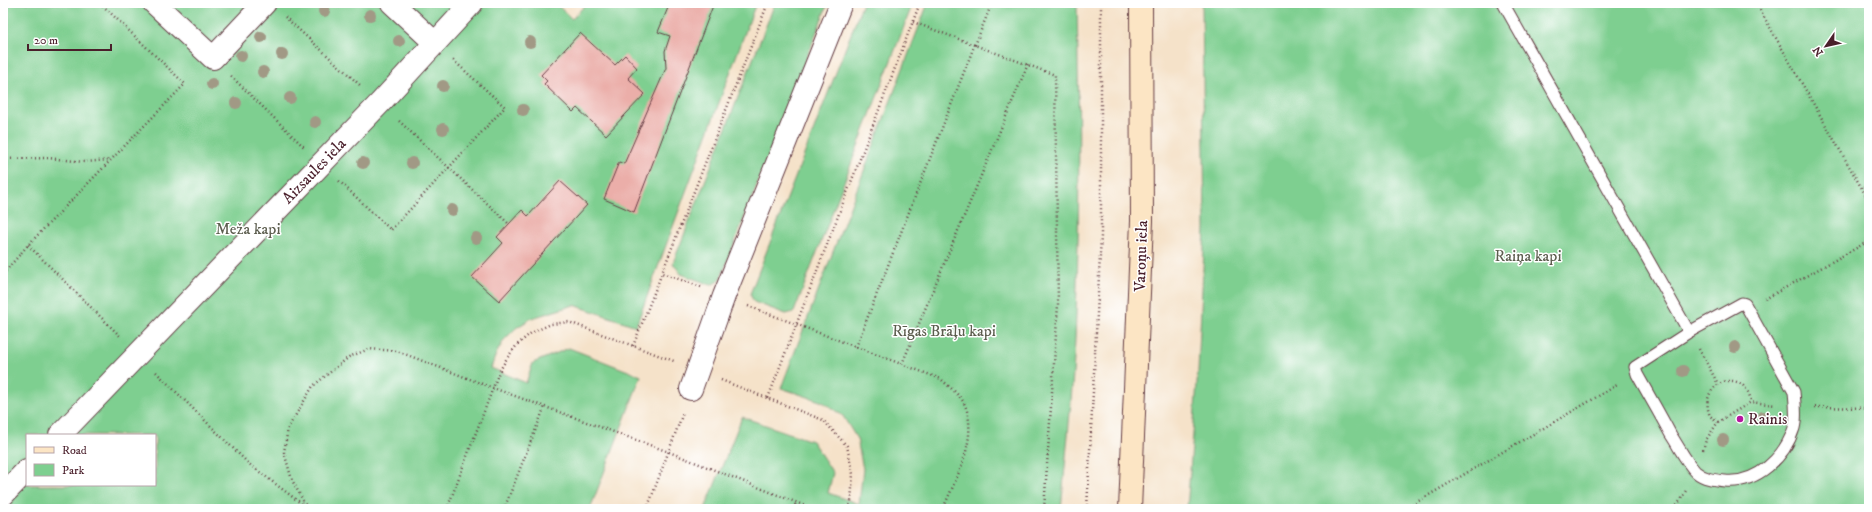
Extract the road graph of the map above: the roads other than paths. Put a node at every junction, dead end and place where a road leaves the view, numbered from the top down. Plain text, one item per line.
1 (154, 3) edge
2 (265, 3) edge
3 (392, 3) edge
4 (472, 3) edge
5 (841, 3) edge
6 (1141, 3) edge
7 (1503, 3) edge
8 (435, 43) junction
9 (1689, 332) junction
10 (694, 380) road end
11 (61, 434) edge
12 (26, 471) edge
13 (3, 495) edge
14 (1130, 509) edge

1 - 2 street
3 - 8 street
4 - 8 street, Aizsaules iela
5 - 10 street
6 - 14 street, Varoņu iela
7 - 9 lane
8 - 11 street, Aizsaules iela
9 - 9 lane
12 - 13 street

